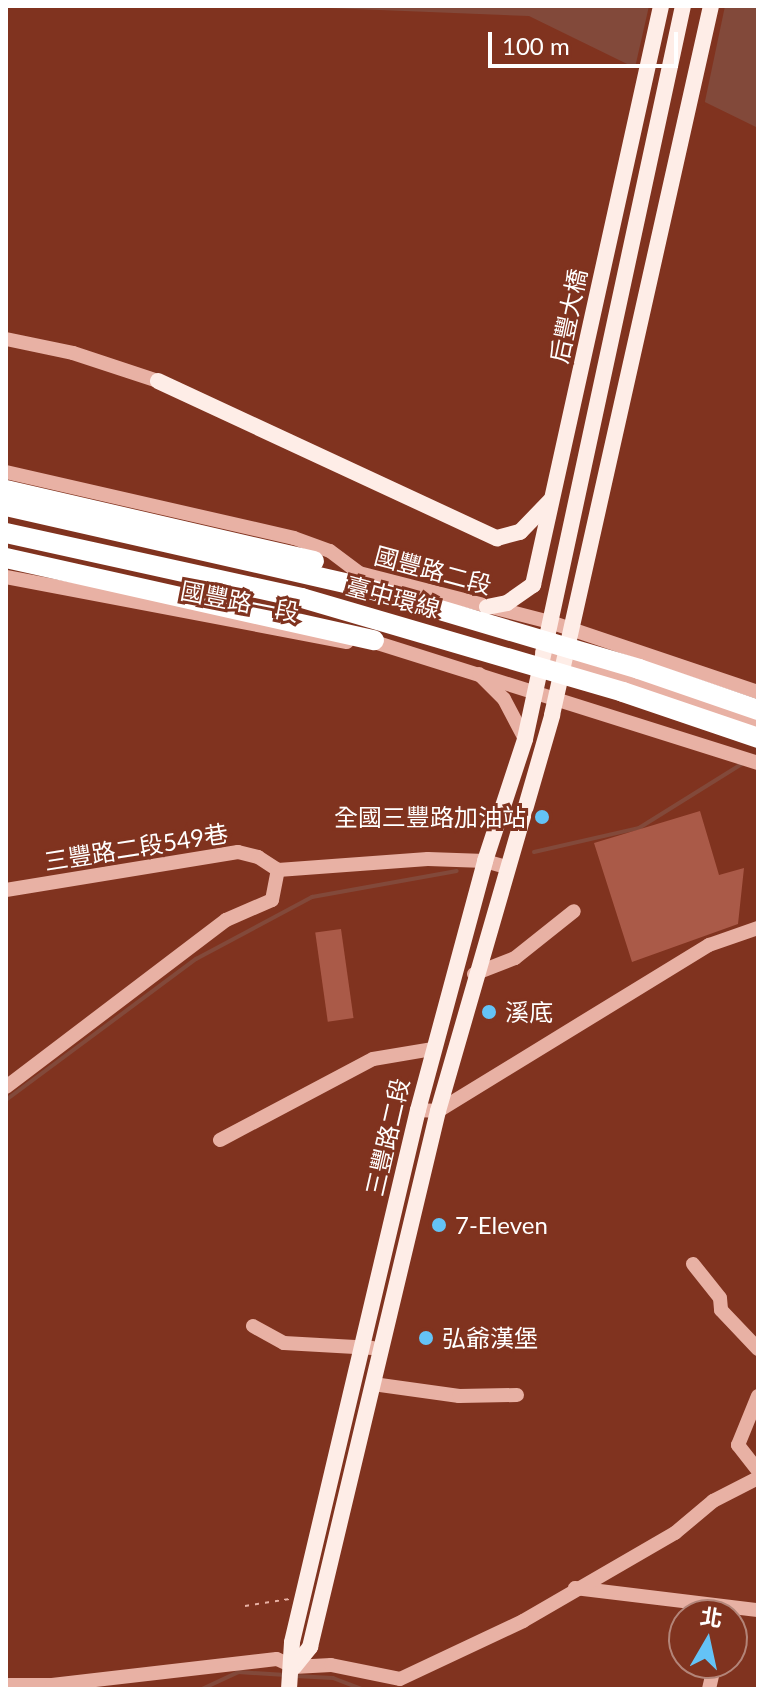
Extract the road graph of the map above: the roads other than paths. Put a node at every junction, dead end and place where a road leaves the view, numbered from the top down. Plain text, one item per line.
1 (661, 6) edge
2 (683, 6) edge
3 (711, 6) edge
4 (6, 339) edge
5 (158, 381) joint
6 (9, 479) edge
7 (553, 496) junction
8 (6, 506) edge
9 (6, 526) edge
10 (6, 533) edge
11 (6, 558) edge
12 (359, 573) junction
13 (6, 577) edge
14 (487, 607) junction
15 (306, 622) junction
16 (550, 622) junction
17 (571, 629) junction
18 (374, 640) junction
19 (542, 652) junction
20 (564, 659) junction
21 (464, 667) junction
22 (535, 689) junction
23 (758, 692) edge
24 (555, 695) junction
25 (758, 710) edge
26 (758, 725) edge
27 (758, 738) edge
28 (525, 739) junction
29 (758, 763) edge
30 (485, 861) junction
31 (506, 867) junction
32 (278, 870) junction
33 (6, 890) edge
34 (574, 911) dead end
35 (758, 928) edge
36 (474, 974) junction
37 (433, 1049) junction
38 (6, 1087) edge
39 (418, 1110) junction
40 (438, 1111) junction
41 (220, 1140) dead end
42 (693, 1264) dead end
43 (253, 1326) dead end
44 (364, 1347) junction
45 (382, 1349) junction
46 (758, 1349) edge
47 (373, 1384) junction
48 (517, 1395) dead end
49 (758, 1396) edge
50 (758, 1471) edge
51 (758, 1478) edge
52 (575, 1588) junction
53 (668, 1602) edge
54 (294, 1667) junction
55 (402, 1684) edge
56 (6, 1685) edge
57 (289, 1689) edge

1 - 7 main road, 后豐大橋
2 - 16 main road, 后豐大橋
3 - 17 main road
4 - 5 street
5 - 7 main road
6 - 9 street
6 - 12 highway
6 - 12 street, 國豐路二段
7 - 14 main road, 后豐大橋
8 - 25 highway, 臺中環線
10 - 27 highway, 臺中環線
11 - 15 highway
12 - 14 street, 國豐路二段
13 - 18 street, 國豐路一段
14 - 16 street, 國豐路二段
15 - 18 highway
15 - 19 highway
16 - 17 street, 國豐路二段
16 - 19 main road, 三豐路二段
17 - 20 main road, 三豐路二段
17 - 23 street, 國豐路二段
18 - 21 street, 國豐路一段
19 - 20 street
19 - 22 main road, 三豐路二段
20 - 24 main road, 三豐路二段
20 - 26 street
21 - 22 street
21 - 28 street
22 - 24 street
22 - 28 main road, 三豐路二段
24 - 29 street
24 - 31 main road, 三豐路二段
28 - 30 main road, 三豐路二段
30 - 31 street, 三豐路二段549巷
30 - 32 street, 三豐路二段549巷
30 - 37 main road, 三豐路二段
31 - 36 main road, 三豐路二段
32 - 33 street, 三豐路二段549巷
32 - 38 street
34 - 36 street
35 - 40 street
36 - 40 main road, 三豐路二段
37 - 39 main road, 三豐路二段
37 - 41 street
39 - 40 street
39 - 44 main road, 三豐路二段
40 - 45 main road, 三豐路二段
42 - 46 street
43 - 44 street
44 - 45 street
44 - 54 main road, 三豐路二段
45 - 47 main road, 三豐路二段
47 - 48 street
47 - 54 main road, 三豐路二段
49 - 50 street
51 - 52 street
52 - 53 street
52 - 55 street
54 - 55 street
54 - 56 street
54 - 57 main road, 三豐路二段

